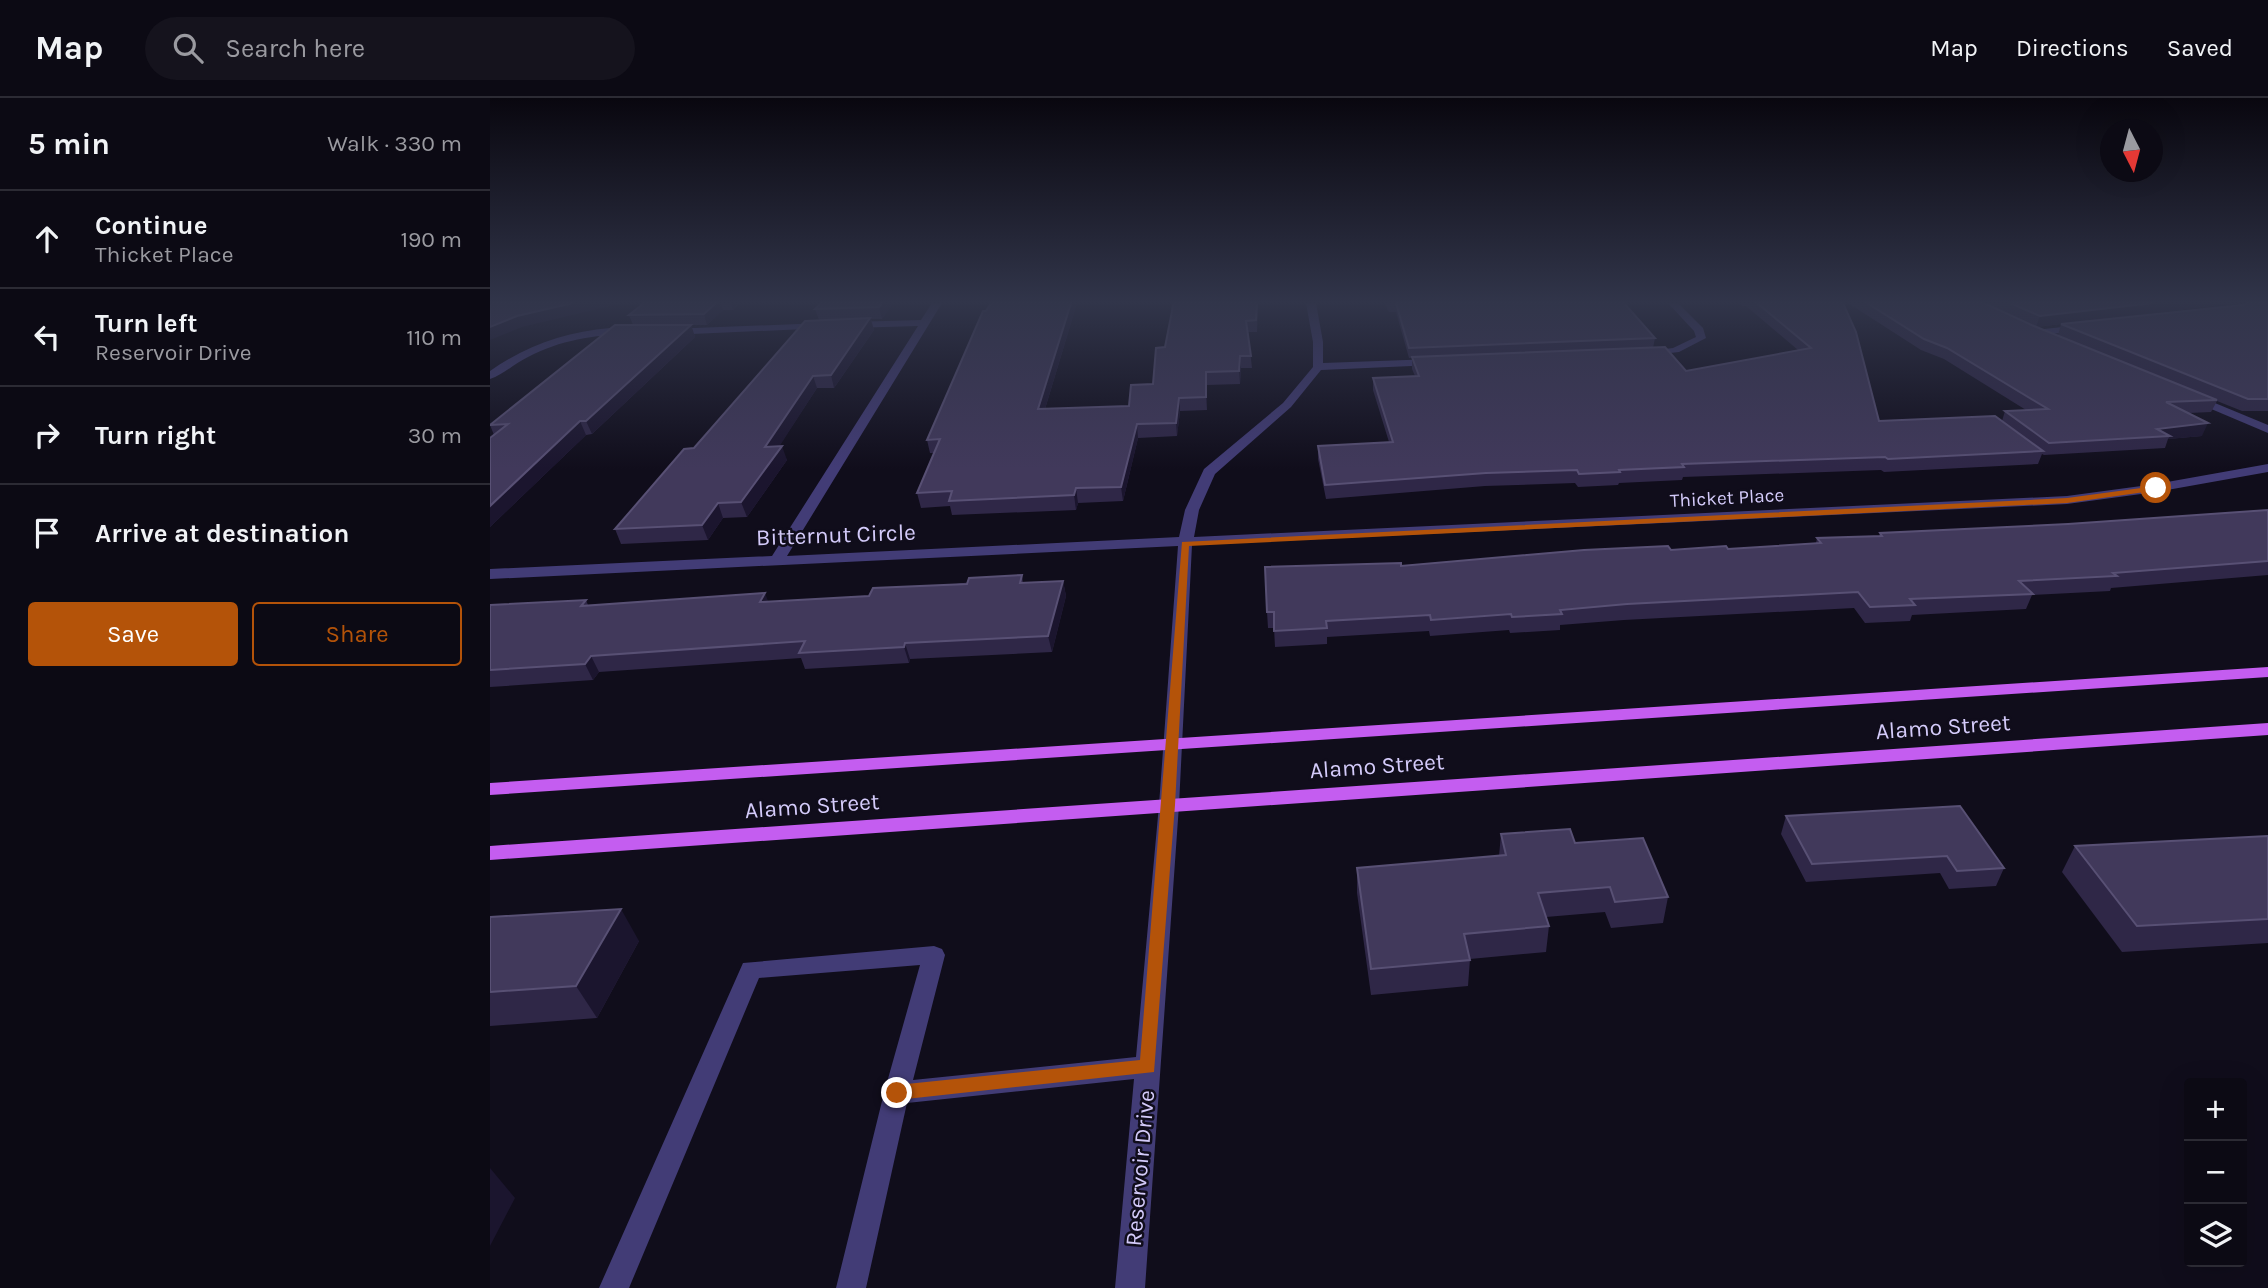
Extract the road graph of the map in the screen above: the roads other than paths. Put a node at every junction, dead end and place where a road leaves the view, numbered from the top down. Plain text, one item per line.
1 (512, 359) edge
2 (902, 359) edge
3 (1318, 359) edge
4 (1443, 362) edge
5 (1318, 367) junction
6 (490, 376) edge
7 (2178, 392) edge
8 (2268, 429) edge
9 (2268, 468) edge
10 (1185, 544) junction
11 (778, 559) junction
12 (490, 574) edge
13 (2268, 672) edge
14 (2268, 729) edge
15 (1172, 744) junction
16 (490, 789) edge
17 (1169, 805) junction
18 (490, 853) edge
19 (1148, 1067) junction
20 (897, 1093) junction
21 (614, 1288) edge
22 (851, 1288) edge
23 (1130, 1288) edge

1 - 6 street
2 - 11 street
3 - 5 street
4 - 5 street
5 - 10 street, Reservoir Drive
7 - 8 street
9 - 10 street, Thicket Place
10 - 11 street, Bitternut Circle
10 - 15 street, Reservoir Drive
11 - 12 street, Bitternut Circle
13 - 15 main road, Alamo Street
14 - 17 main road, Alamo Street
15 - 16 main road, Alamo Street
15 - 17 street, Reservoir Drive
17 - 18 main road, Alamo Street
17 - 19 street, Reservoir Drive
19 - 20 street
19 - 23 street, Reservoir Drive
20 - 21 street
20 - 22 street

